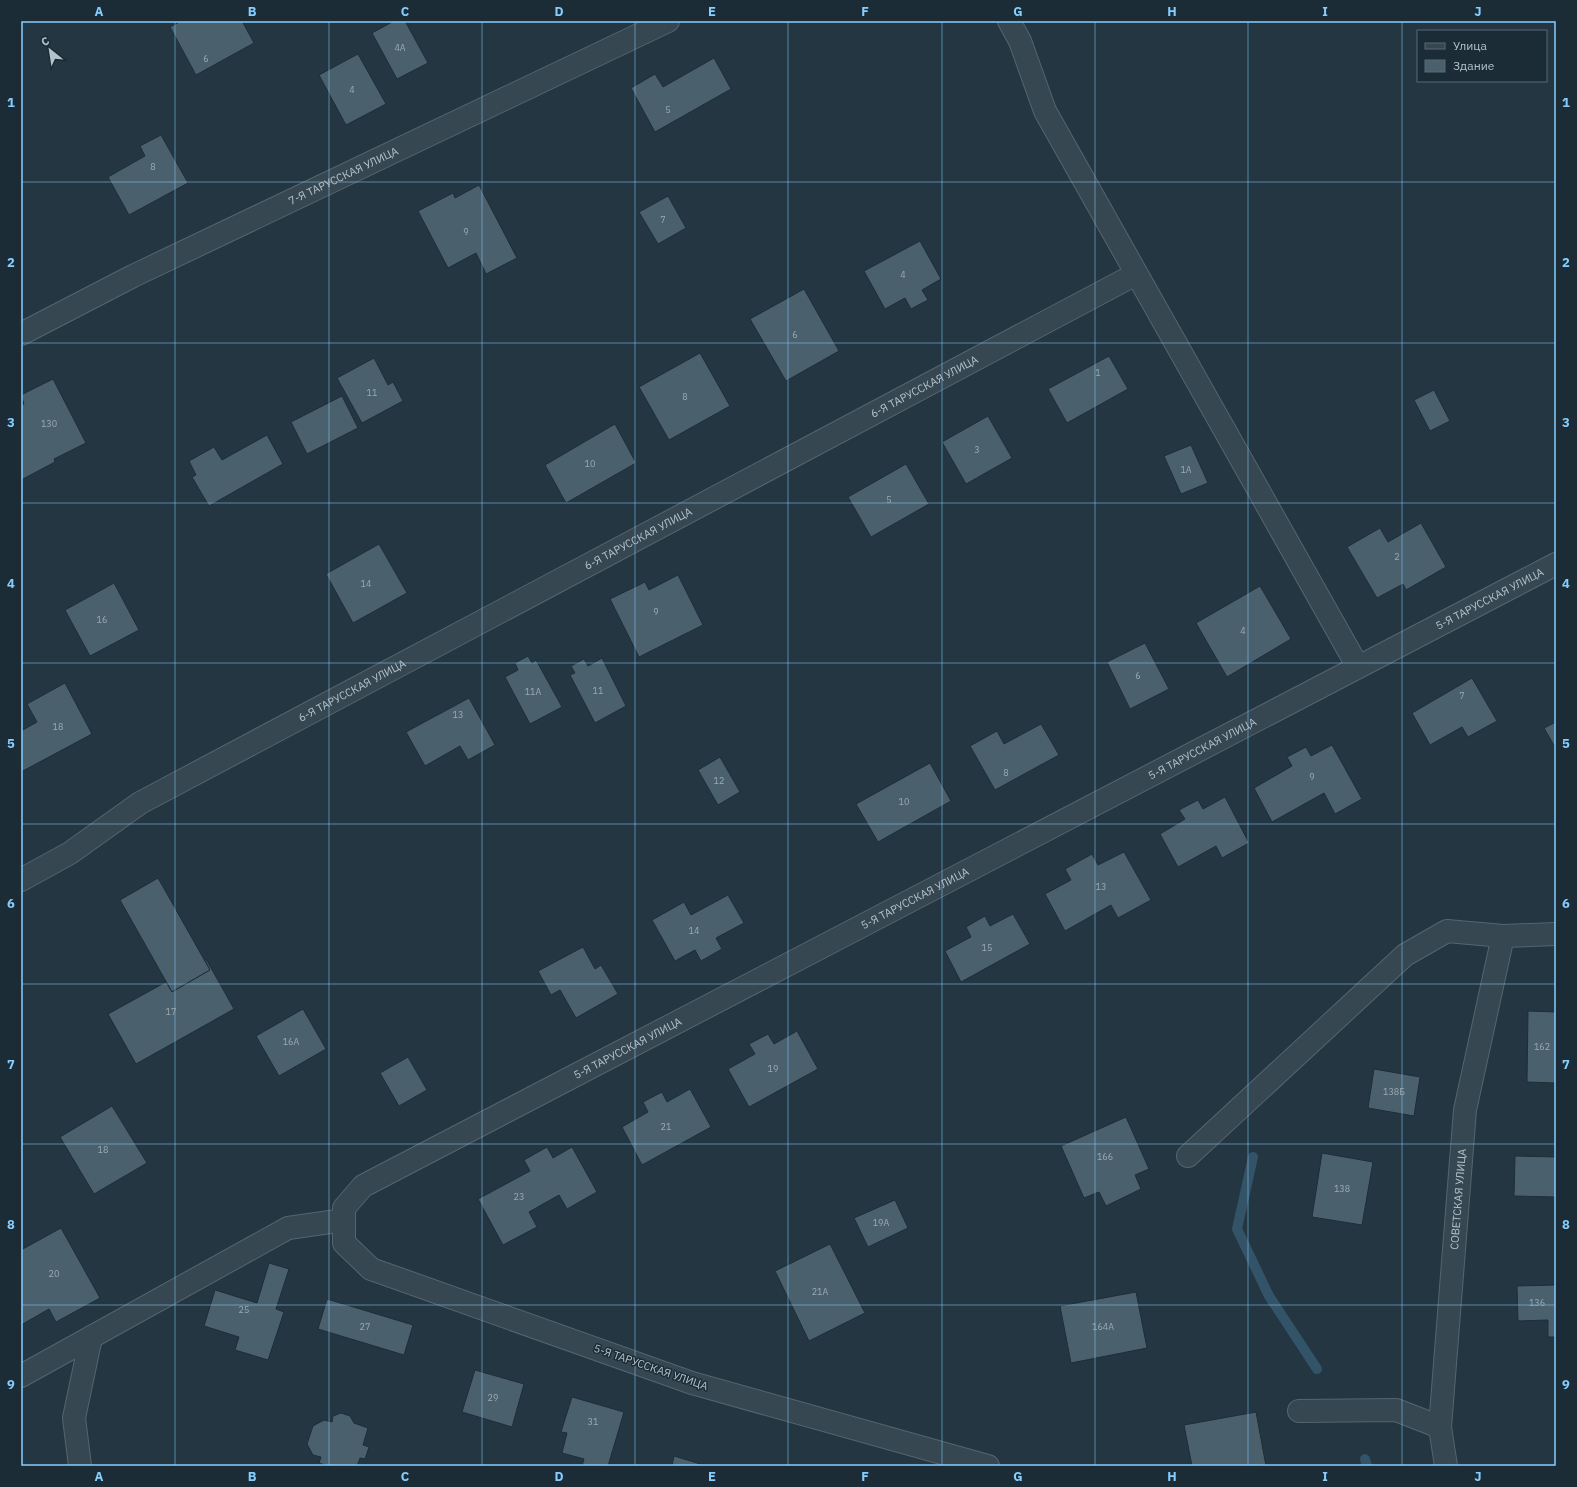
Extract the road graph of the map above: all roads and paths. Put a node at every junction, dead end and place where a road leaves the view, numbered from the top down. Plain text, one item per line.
1 (668, 21) edge
2 (1009, 21) edge
3 (1136, 274) junction
4 (21, 334) edge
5 (1556, 564) edge
6 (1358, 667) junction
7 (21, 880) edge
8 (1556, 934) edge
9 (1503, 936) junction
10 (1188, 1156) dead end
11 (344, 1220) junction
12 (92, 1336) junction
13 (21, 1376) edge
14 (1299, 1411) dead end
15 (1440, 1427) junction
16 (80, 1466) edge
17 (988, 1466) edge
18 (1446, 1466) edge

1 - 4 street, 7-Я ТАРУССКАЯ УЛИЦА
2 - 3 street
3 - 6 street
3 - 7 street, 6-Я ТАРУССКАЯ УЛИЦА
5 - 6 street, 5-Я ТАРУССКАЯ УЛИЦА
6 - 11 street, 5-Я ТАРУССКАЯ УЛИЦА
8 - 9 street
9 - 10 street
9 - 15 street, СОВЕТСКАЯ УЛИЦА
11 - 12 street
11 - 17 street, 5-Я ТАРУССКАЯ УЛИЦА
12 - 13 street
12 - 16 street
14 - 15 street
15 - 18 street, СОВЕТСКАЯ УЛИЦА

